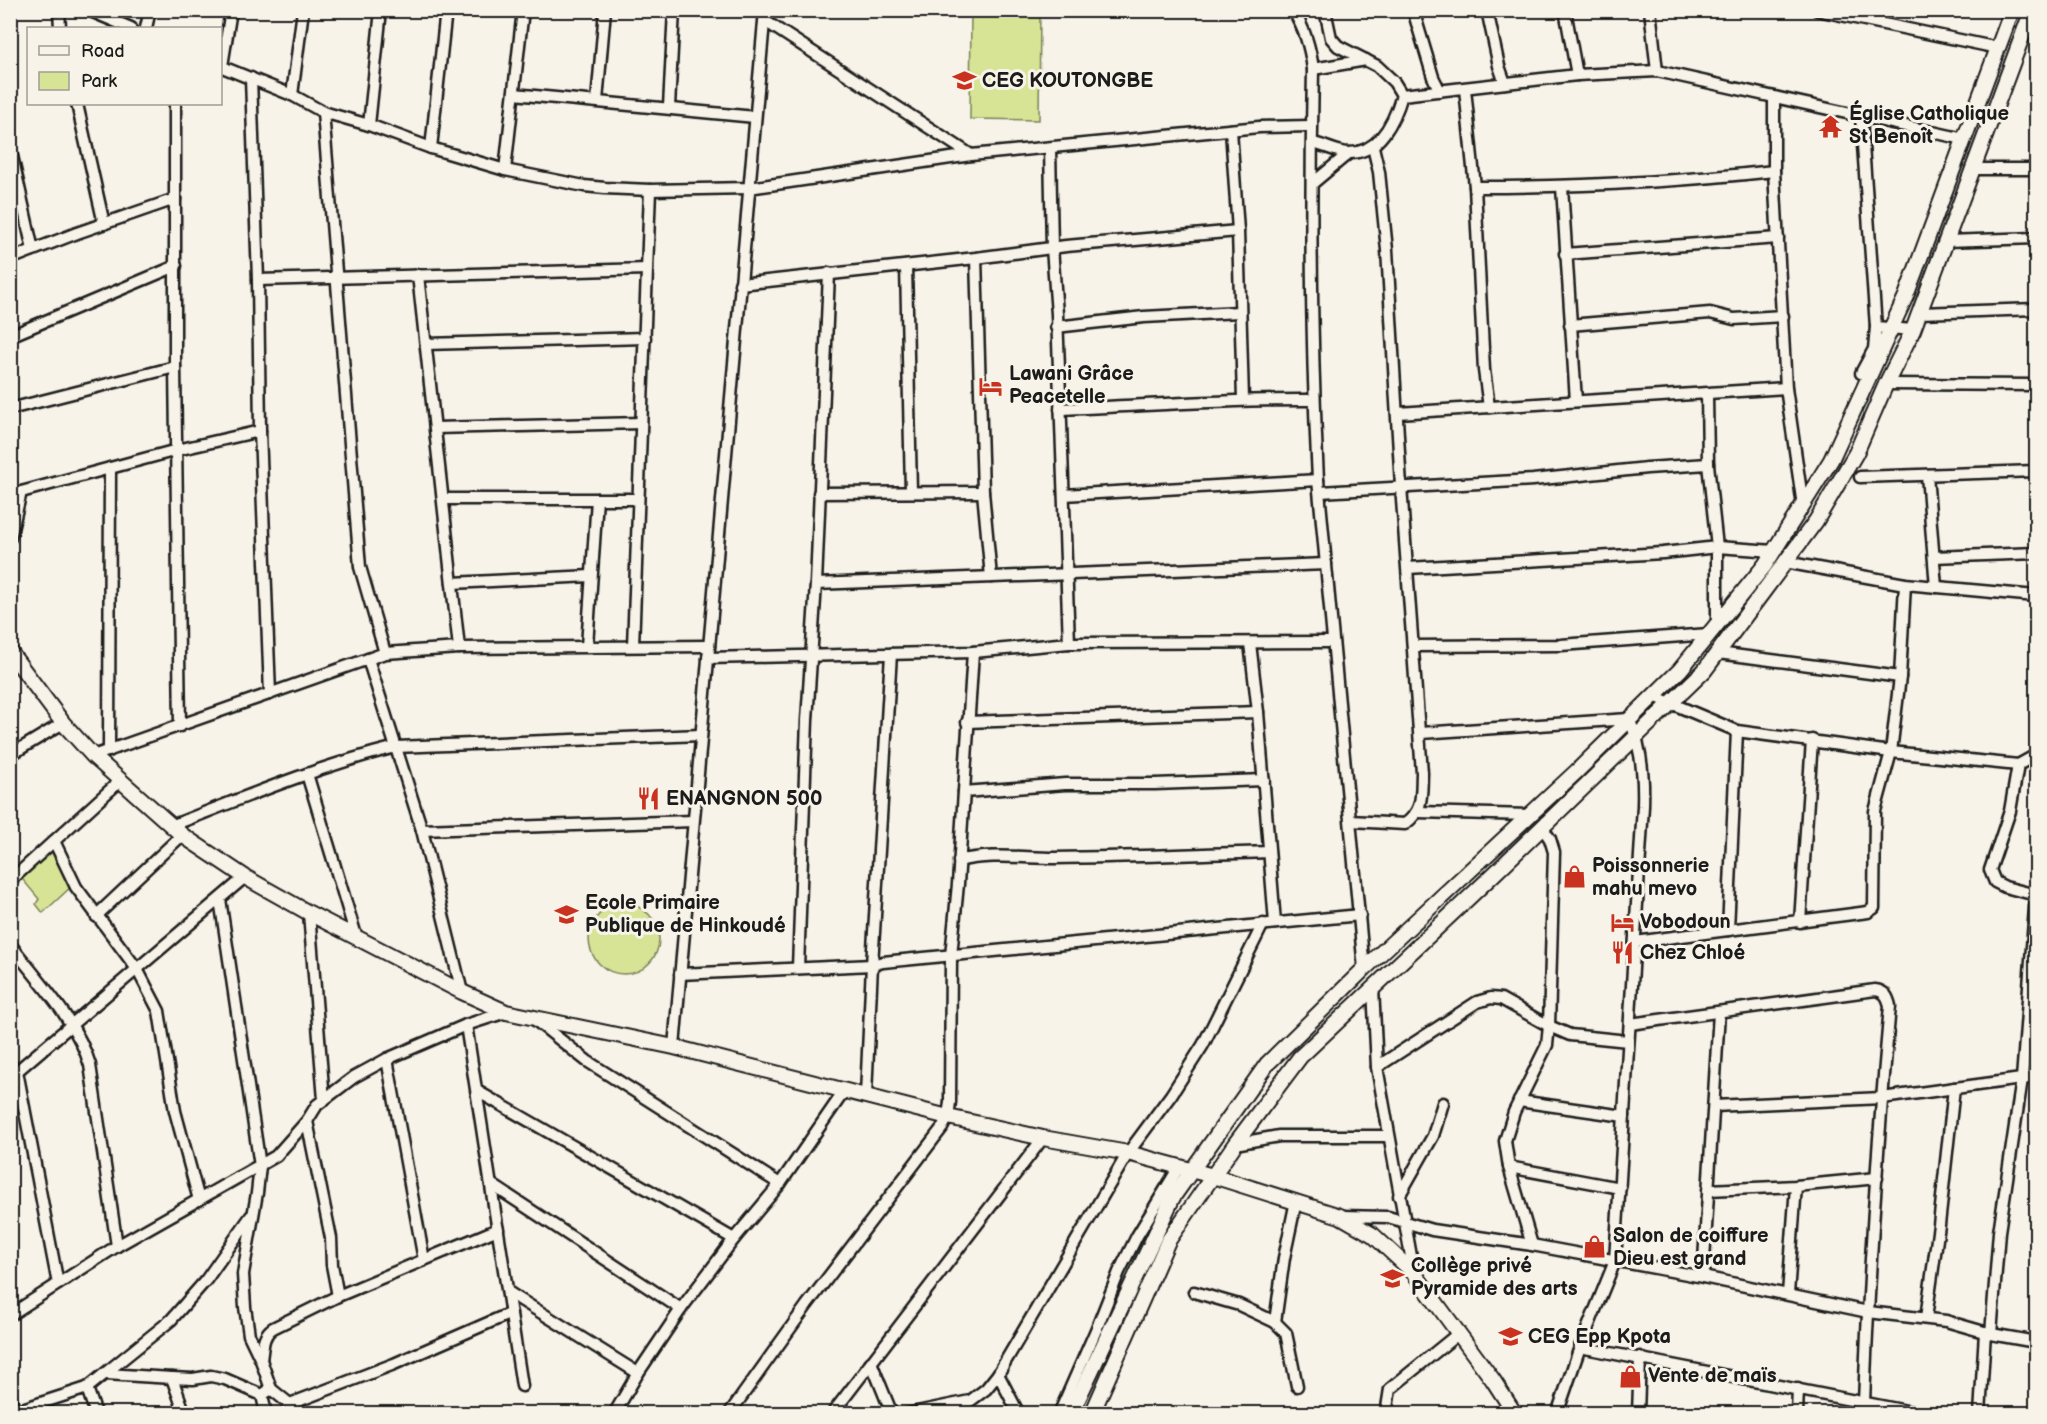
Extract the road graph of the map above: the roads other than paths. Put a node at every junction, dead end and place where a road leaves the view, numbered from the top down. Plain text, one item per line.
1 (59, 10) edge
2 (88, 10) edge
3 (150, 10) edge
4 (231, 10) edge
5 (303, 10) edge
6 (381, 10) edge
7 (446, 10) edge
8 (523, 10) edge
9 (605, 10) edge
10 (674, 10) edge
11 (1293, 10) edge
12 (1325, 10) edge
13 (1413, 10) edge
14 (1487, 10) edge
15 (1566, 10) edge
16 (1650, 10) edge
17 (1817, 10) edge
18 (2012, 10) edge
19 (2032, 10) edge
20 (1850, 13) edge
21 (765, 16) edge
22 (60, 27) edge
23 (129, 27) edge
24 (146, 27) edge
25 (1331, 38) junction
26 (1310, 46) junction
27 (1998, 48) junction
28 (222, 60) edge
29 (1366, 60) junction
30 (222, 66) edge
31 (1313, 69) junction
32 (1657, 70) junction
33 (1577, 75) junction
34 (250, 78) junction
35 (1505, 83) junction
36 (1465, 89) junction
37 (1440, 91) junction
38 (292, 94) junction
39 (514, 94) junction
40 (1402, 95) junction
41 (1774, 97) junction
42 (597, 101) junction
43 (76, 105) edge
44 (175, 105) edge
45 (669, 107) junction
46 (323, 112) junction
47 (755, 117) junction
48 (1861, 117) junction
49 (369, 125) junction
50 (1311, 126) junction
51 (1231, 130) junction
52 (1964, 139) junction
53 (1313, 143) junction
54 (1373, 147) junction
55 (431, 148) junction
56 (1050, 148) junction
57 (11, 153) edge
58 (1349, 153) junction
59 (971, 155) junction
60 (1973, 169) junction
61 (2037, 169) edge
62 (505, 170) junction
63 (1774, 171) junction
64 (1312, 183) junction
65 (1475, 187) junction
66 (1562, 187) junction
67 (749, 188) junction
68 (650, 190) junction
69 (176, 199) junction
70 (104, 224) junction
71 (1238, 231) junction
72 (1778, 238) junction
73 (2037, 238) edge
74 (1946, 241) junction
75 (1052, 248) junction
76 (33, 250) junction
77 (1565, 254) junction
78 (976, 258) junction
79 (10, 259) edge
80 (176, 266) junction
81 (906, 266) junction
82 (647, 268) junction
83 (829, 273) junction
84 (418, 275) junction
85 (336, 278) junction
86 (258, 280) junction
87 (741, 284) junction
88 (2037, 309) edge
89 (1239, 312) junction
90 (1920, 313) junction
91 (1782, 316) junction
92 (1570, 325) junction
93 (1056, 327) junction
94 (1876, 327) junction
95 (1891, 329) junction
96 (1913, 330) junction
97 (10, 336) edge
98 (645, 338) junction
99 (426, 344) junction
100 (176, 367) junction
101 (1861, 373) dead end
102 (1886, 384) junction
103 (2037, 386) edge
104 (1786, 388) junction
105 (1707, 394) junction
106 (1243, 399) junction
107 (1314, 400) junction
108 (1576, 401) junction
109 (1489, 406) junction
110 (10, 409) edge
111 (1060, 410) junction
112 (1398, 414) junction
113 (641, 423) junction
114 (435, 428) junction
115 (260, 431) junction
116 (177, 450) junction
117 (1708, 464) junction
118 (110, 468) junction
119 (2037, 471) edge
120 (1927, 475) junction
121 (1860, 477) dead end
122 (1318, 480) junction
123 (1401, 486) junction
124 (911, 491) junction
125 (983, 492) junction
126 (1320, 492) junction
127 (16, 493) edge
128 (819, 493) junction
129 (1064, 495) junction
130 (443, 499) junction
131 (597, 499) junction
132 (638, 499) junction
133 (1803, 506) junction
134 (10, 538) edge
135 (1717, 547) junction
136 (1774, 551) junction
137 (2037, 553) edge
138 (1934, 557) junction
139 (1785, 562) junction
140 (1326, 564) junction
141 (1408, 568) junction
142 (1066, 574) junction
143 (591, 576) junction
144 (991, 577) junction
145 (452, 583) junction
146 (816, 584) junction
147 (1905, 584) junction
148 (1936, 587) junction
149 (2037, 596) edge
150 (1713, 629) junction
151 (1333, 642) junction
152 (1069, 643) junction
153 (1250, 643) junction
154 (587, 646) junction
155 (633, 646) junction
156 (1414, 646) junction
157 (459, 648) junction
158 (10, 652) edge
159 (708, 652) junction
160 (973, 652) junction
161 (385, 653) junction
162 (1718, 653) junction
163 (891, 654) junction
164 (810, 655) junction
165 (368, 659) junction
166 (1900, 677) junction
167 (270, 694) junction
168 (1654, 696) junction
169 (1670, 704) junction
170 (1258, 712) junction
171 (1629, 719) junction
172 (967, 722) junction
173 (63, 723) junction
174 (180, 726) junction
175 (1737, 731) junction
176 (1421, 733) junction
177 (701, 735) junction
178 (1637, 735) junction
179 (1812, 741) junction
180 (396, 747) junction
181 (109, 751) junction
182 (1891, 752) junction
183 (10, 755) edge
184 (2037, 755) edge
185 (93, 756) junction
186 (2018, 765) junction
187 (307, 774) junction
188 (1264, 780) junction
189 (120, 782) junction
190 (964, 792) junction
191 (1418, 812) junction
192 (1530, 815) junction
193 (693, 821) junction
194 (1351, 821) junction
195 (1542, 827) junction
196 (176, 830) junction
197 (422, 830) junction
198 (54, 842) junction
199 (1269, 852) junction
200 (959, 861) junction
201 (245, 878) junction
202 (10, 881) edge
203 (2036, 895) edge
204 (220, 899) junction
205 (309, 913) junction
206 (1360, 915) junction
207 (96, 916) junction
208 (1800, 922) junction
209 (1275, 923) junction
210 (1263, 924) junction
211 (1728, 930) junction
212 (357, 939) junction
213 (1635, 942) junction
214 (10, 944) edge
215 (951, 956) junction
216 (872, 965) junction
217 (798, 968) junction
218 (137, 969) junction
219 (1364, 969) junction
220 (680, 974) junction
221 (1373, 988) junction
222 (462, 993) junction
223 (506, 1012) junction
224 (1719, 1012) junction
225 (534, 1019) junction
226 (1630, 1024) junction
227 (72, 1025) junction
228 (466, 1025) junction
229 (1550, 1026) junction
230 (1628, 1041) junction
231 (674, 1047) junction
232 (387, 1059) junction
233 (1377, 1067) junction
234 (14, 1074) edge
235 (2037, 1077) edge
236 (2022, 1079) junction
237 (1954, 1088) junction
238 (845, 1090) junction
239 (477, 1091) junction
240 (866, 1095) junction
241 (1882, 1098) junction
242 (324, 1100) junction
243 (1520, 1101) junction
244 (1443, 1103) dead end
245 (1713, 1106) junction
246 (1624, 1116) junction
247 (948, 1117) junction
248 (307, 1120) junction
249 (1388, 1136) junction
250 (1043, 1138) junction
251 (1235, 1144) junction
252 (1128, 1153) junction
253 (260, 1166) junction
254 (1509, 1167) junction
255 (1185, 1169) junction
256 (1213, 1176) junction
257 (1877, 1178) junction
258 (491, 1184) junction
259 (780, 1184) junction
260 (1796, 1186) junction
261 (1620, 1188) junction
262 (1708, 1190) junction
263 (1399, 1196) junction
264 (199, 1200) junction
265 (1296, 1201) junction
266 (254, 1212) junction
267 (1340, 1216) junction
268 (1404, 1222) junction
269 (498, 1228) junction
270 (734, 1239) junction
271 (1532, 1245) junction
272 (117, 1246) junction
273 (424, 1260) junction
274 (1615, 1261) junction
275 (1414, 1273) junction
276 (1703, 1277) junction
277 (58, 1284) junction
278 (508, 1292) junction
279 (1194, 1292) dead end
280 (1788, 1294) junction
281 (338, 1296) junction
282 (681, 1309) junction
283 (1868, 1312) junction
284 (511, 1313) junction
285 (10, 1315) edge
286 (1926, 1318) junction
287 (1275, 1322) junction
288 (1988, 1333) junction
289 (1459, 1334) junction
290 (2037, 1342) edge
291 (1580, 1347) junction
292 (1640, 1357) junction
293 (261, 1360) junction
294 (871, 1362) junction
295 (638, 1373) junction
296 (106, 1374) junction
297 (998, 1374) junction
298 (172, 1378) junction
299 (522, 1386) dead end
300 (1296, 1386) dead end
301 (87, 1389) junction
302 (1798, 1389) junction
303 (266, 1392) junction
304 (10, 1395) edge
305 (1864, 1402) junction
306 (290, 1404) junction
307 (961, 1409) edge
308 (14, 1413) edge
309 (96, 1413) edge
310 (184, 1413) edge
311 (266, 1413) edge
312 (302, 1413) edge
313 (614, 1413) edge
314 (729, 1413) edge
315 (832, 1413) edge
316 (892, 1413) edge
317 (907, 1413) edge
318 (1018, 1413) edge
319 (1059, 1413) edge
320 (1071, 1413) edge
321 (1092, 1413) edge
322 (1386, 1413) edge
323 (1515, 1413) edge
324 (1557, 1413) edge
325 (1638, 1413) edge
326 (1797, 1413) edge
327 (1922, 1413) edge
328 (1980, 1413) edge

1 - 22 street
2 - 23 street
3 - 24 street
4 - 28 street
5 - 38 street
6 - 49 street
7 - 55 street
8 - 39 street
9 - 42 street
10 - 45 street
11 - 26 street
12 - 25 street
13 - 37 street
14 - 35 street
15 - 33 street
16 - 32 street
17 - 20 street
18 - 27 main road
19 - 60 main road
20 - 27 street
21 - 47 street
21 - 59 street
25 - 26 street
25 - 29 street
26 - 31 street
27 - 52 main road
29 - 31 street
29 - 40 street
30 - 34 street
31 - 50 street
32 - 33 street
32 - 41 street
33 - 35 street
34 - 38 street
34 - 86 street
35 - 36 street
36 - 37 street
36 - 65 street
37 - 40 street
38 - 46 street
39 - 42 street
39 - 62 street
40 - 54 street
41 - 48 street
41 - 63 street
42 - 45 street
43 - 70 street
44 - 69 street
45 - 47 street
46 - 49 street
46 - 85 street
47 - 67 street
48 - 52 street
48 - 94 street
49 - 55 street
50 - 51 street
50 - 53 street
51 - 56 street
51 - 71 street
52 - 95 main road
53 - 58 street
53 - 64 street
54 - 58 street
54 - 112 street
55 - 62 street
56 - 59 street
56 - 75 street
57 - 76 street
58 - 64 street
59 - 67 street
60 - 61 street
60 - 74 main road
62 - 68 street
63 - 66 street
63 - 72 street
64 - 107 street
65 - 66 street
65 - 109 street
66 - 77 street
67 - 68 street
67 - 87 street
68 - 82 street
69 - 70 street
69 - 80 street
70 - 76 street
71 - 75 street
71 - 89 street
72 - 77 street
72 - 91 street
73 - 74 street
74 - 90 main road
75 - 78 street
75 - 93 street
76 - 79 street
77 - 92 street
78 - 81 street
78 - 125 street
80 - 97 street
80 - 100 street
81 - 83 street
81 - 124 street
82 - 84 street
82 - 98 street
83 - 87 street
83 - 128 street
84 - 85 street
84 - 99 street
85 - 86 street
85 - 161 street
86 - 115 street
87 - 159 street
88 - 90 street
89 - 93 street
89 - 106 street
90 - 96 main road
91 - 92 street
91 - 104 street
92 - 108 street
93 - 111 street
94 - 95 street
94 - 101 street
95 - 96 street
95 - 133 main road
96 - 102 main road
98 - 99 street
98 - 113 street
99 - 114 street
100 - 110 street
100 - 116 street
102 - 103 street
102 - 139 main road
104 - 105 street
104 - 133 street
105 - 108 street
105 - 117 street
106 - 107 street
106 - 111 street
107 - 122 street
108 - 109 street
109 - 112 street
111 - 129 street
112 - 123 street
113 - 114 street
113 - 132 street
114 - 130 street
115 - 116 street
115 - 167 street
116 - 118 street
116 - 174 street
117 - 123 street
117 - 135 street
118 - 127 street
118 - 181 street
119 - 120 street
120 - 121 street
120 - 138 street
122 - 126 street
122 - 129 street
123 - 126 street
123 - 141 street
124 - 125 street
124 - 128 street
125 - 144 street
126 - 140 street
127 - 134 street
128 - 146 street
129 - 142 street
130 - 131 street
130 - 145 street
131 - 132 street
131 - 143 street
132 - 155 street
133 - 136 main road
135 - 136 street
135 - 141 street
135 - 150 street
136 - 150 main road
137 - 138 street
138 - 148 street
139 - 147 street
139 - 162 main road
140 - 142 street
140 - 151 street
141 - 156 street
142 - 144 street
142 - 152 street
143 - 145 street
143 - 154 street
144 - 146 street
145 - 157 street
146 - 164 street
147 - 148 street
147 - 166 street
148 - 149 street
150 - 156 street
150 - 168 main road
151 - 153 street
151 - 194 street
152 - 153 street
152 - 160 street
153 - 170 street
154 - 155 street
154 - 157 street
155 - 159 street
156 - 176 street
157 - 161 street
158 - 173 main road
159 - 164 street
159 - 177 street
160 - 163 street
160 - 172 street
161 - 165 street
162 - 166 street
162 - 169 main road
163 - 164 street
163 - 216 street
164 - 217 street
165 - 167 street
165 - 180 street
166 - 182 street
167 - 174 street
168 - 169 street
168 - 171 main road
169 - 175 street
169 - 178 main road
170 - 172 street
170 - 188 street
171 - 176 street
171 - 178 street
171 - 192 main road
172 - 190 street
173 - 183 street
173 - 185 main road
174 - 181 street
175 - 179 street
175 - 211 street
176 - 191 street
177 - 180 street
177 - 193 street
178 - 195 main road
178 - 213 street
179 - 182 street
179 - 208 street
180 - 187 street
180 - 197 street
181 - 185 street
182 - 186 street
182 - 208 street
184 - 186 street
185 - 189 main road
186 - 203 street
187 - 196 street
187 - 212 street
188 - 190 street
188 - 199 street
189 - 196 main road
189 - 198 street
190 - 200 street
191 - 192 street
191 - 194 street
192 - 219 main road
193 - 197 street
193 - 220 street
194 - 206 street
195 - 221 main road
195 - 229 street
196 - 201 main road
196 - 207 street
197 - 222 street
198 - 202 street
198 - 207 street
199 - 200 street
199 - 209 street
200 - 215 street
201 - 204 street
201 - 205 main road
203 - 236 street
204 - 218 street
204 - 253 street
205 - 212 main road
205 - 242 street
206 - 209 street
206 - 219 street
207 - 218 street
208 - 211 street
209 - 210 street
210 - 215 street
210 - 252 street
211 - 213 street
212 - 222 main road
213 - 226 street
214 - 227 street
215 - 216 street
215 - 247 street
216 - 217 street
216 - 240 street
217 - 220 street
218 - 227 street
218 - 264 street
219 - 255 main road
220 - 231 street
221 - 233 street
221 - 251 main road
222 - 223 main road
223 - 225 main road
223 - 228 street
224 - 226 street
224 - 241 street
224 - 245 street
225 - 231 main road
225 - 259 street
226 - 230 street
227 - 234 street
227 - 272 street
228 - 232 street
228 - 239 street
229 - 230 street
229 - 233 street
229 - 243 street
230 - 246 street
231 - 238 main road
232 - 242 street
232 - 273 street
233 - 249 street
234 - 277 street
235 - 236 street
236 - 237 street
236 - 288 street
237 - 241 street
237 - 286 street
238 - 240 main road
238 - 259 street
239 - 258 street
239 - 270 street
240 - 247 main road
241 - 245 street
241 - 257 street
242 - 248 street
243 - 246 street
243 - 254 street
244 - 263 street
245 - 262 street
246 - 261 street
247 - 250 main road
247 - 314 street
248 - 253 street
248 - 281 street
249 - 251 street
249 - 263 street
250 - 252 main road
250 - 294 street
251 - 256 main road
252 - 255 main road
252 - 297 street
253 - 264 street
253 - 266 street
254 - 261 street
254 - 271 street
255 - 256 main road
255 - 319 street
255 - 320 main road
256 - 265 main road
256 - 321 main road
257 - 260 street
257 - 283 street
258 - 269 street
258 - 282 street
259 - 270 street
260 - 262 street
260 - 280 street
261 - 274 street
262 - 276 street
263 - 268 street
264 - 272 street
265 - 267 main road
265 - 287 street
266 - 293 street
266 - 296 street
267 - 268 street
267 - 275 main road
268 - 271 street
268 - 275 street
269 - 273 street
269 - 278 street
270 - 282 street
271 - 274 street
272 - 277 street
273 - 281 street
274 - 276 street
274 - 291 street
275 - 289 main road
276 - 280 street
277 - 285 street
278 - 284 street
278 - 295 street
279 - 287 street
280 - 283 street
281 - 293 street
282 - 295 street
283 - 286 street
283 - 305 street
284 - 299 street
284 - 306 street
286 - 288 street
287 - 300 street
288 - 290 street
288 - 328 street
289 - 322 street
289 - 323 main road
291 - 292 street
291 - 324 street
292 - 302 street
292 - 325 street
293 - 303 street
294 - 315 street
294 - 316 street
295 - 313 street
296 - 298 street
296 - 301 street
297 - 307 street
297 - 318 street
298 - 303 street
298 - 310 street
301 - 308 street
301 - 309 street
302 - 305 street
302 - 326 street
303 - 306 street
303 - 311 street
304 - 308 street
305 - 327 street
306 - 312 street
307 - 317 street

